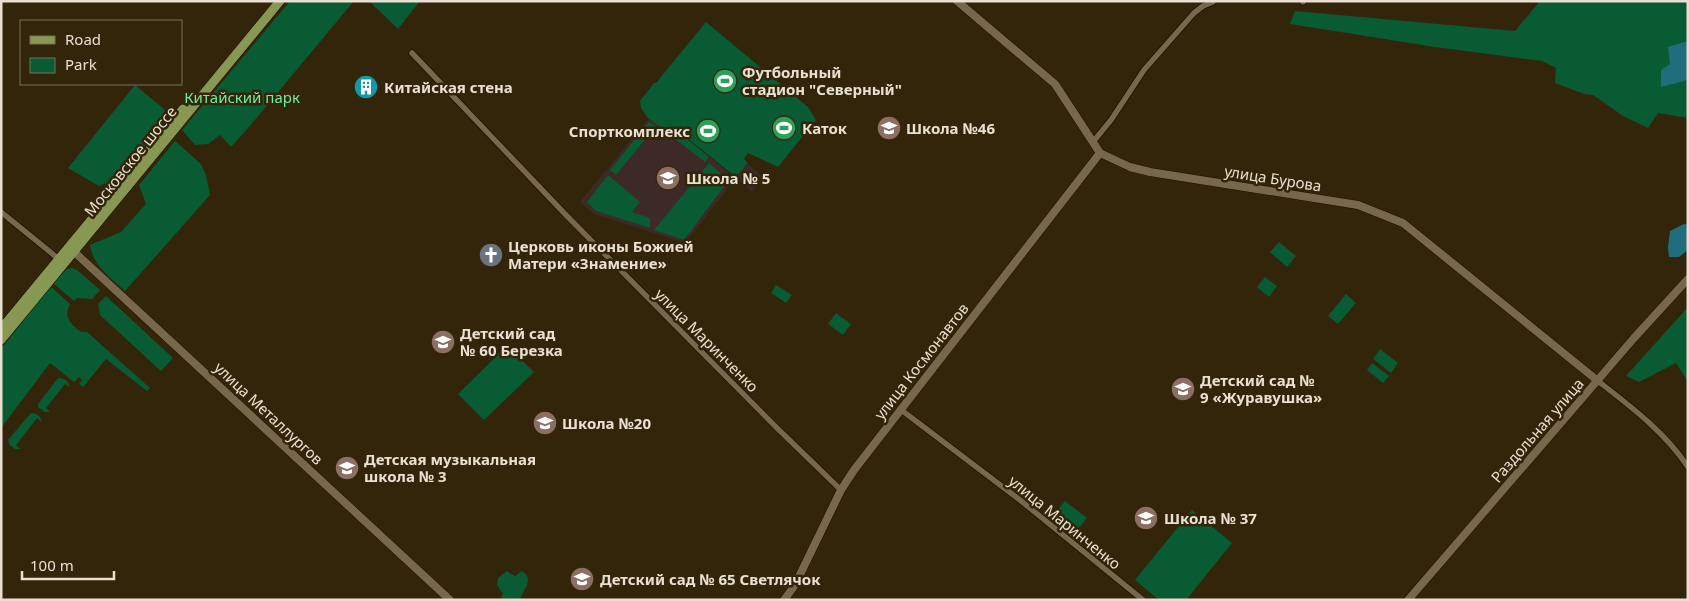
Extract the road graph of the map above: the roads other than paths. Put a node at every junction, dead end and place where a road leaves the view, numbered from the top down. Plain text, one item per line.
1 (272, 1) edge
2 (280, 1) edge
3 (958, 1) edge
4 (1213, 2) edge
5 (412, 53) dead end
6 (1093, 142) junction
7 (1100, 153) junction
8 (1, 212) edge
9 (71, 249) junction
10 (61, 261) junction
11 (1688, 279) edge
12 (1, 329) edge
13 (1, 340) edge
14 (1598, 381) junction
15 (900, 409) junction
16 (1688, 467) edge
17 (841, 490) junction
18 (450, 600) edge
19 (784, 600) edge
20 (1143, 600) edge
21 (1408, 600) edge

1 - 9 main road, Московское шоссе
2 - 9 main road, Московское шоссе
3 - 6 main road
4 - 6 street
5 - 17 street, улица Маринченко
6 - 7 main road
7 - 14 main road, улица Бурова
7 - 15 main road, улица Космонавтов
8 - 10 street
9 - 10 main road, Московское шоссе
9 - 18 main road, улица Металлургов
10 - 12 main road, Московское шоссе
10 - 13 main road, Московское шоссе
11 - 14 main road, Раздольная улица
14 - 16 street
14 - 21 main road, Раздольная улица
15 - 17 main road, улица Космонавтов
15 - 20 street, улица Маринченко
17 - 19 main road, улица Космонавтов

